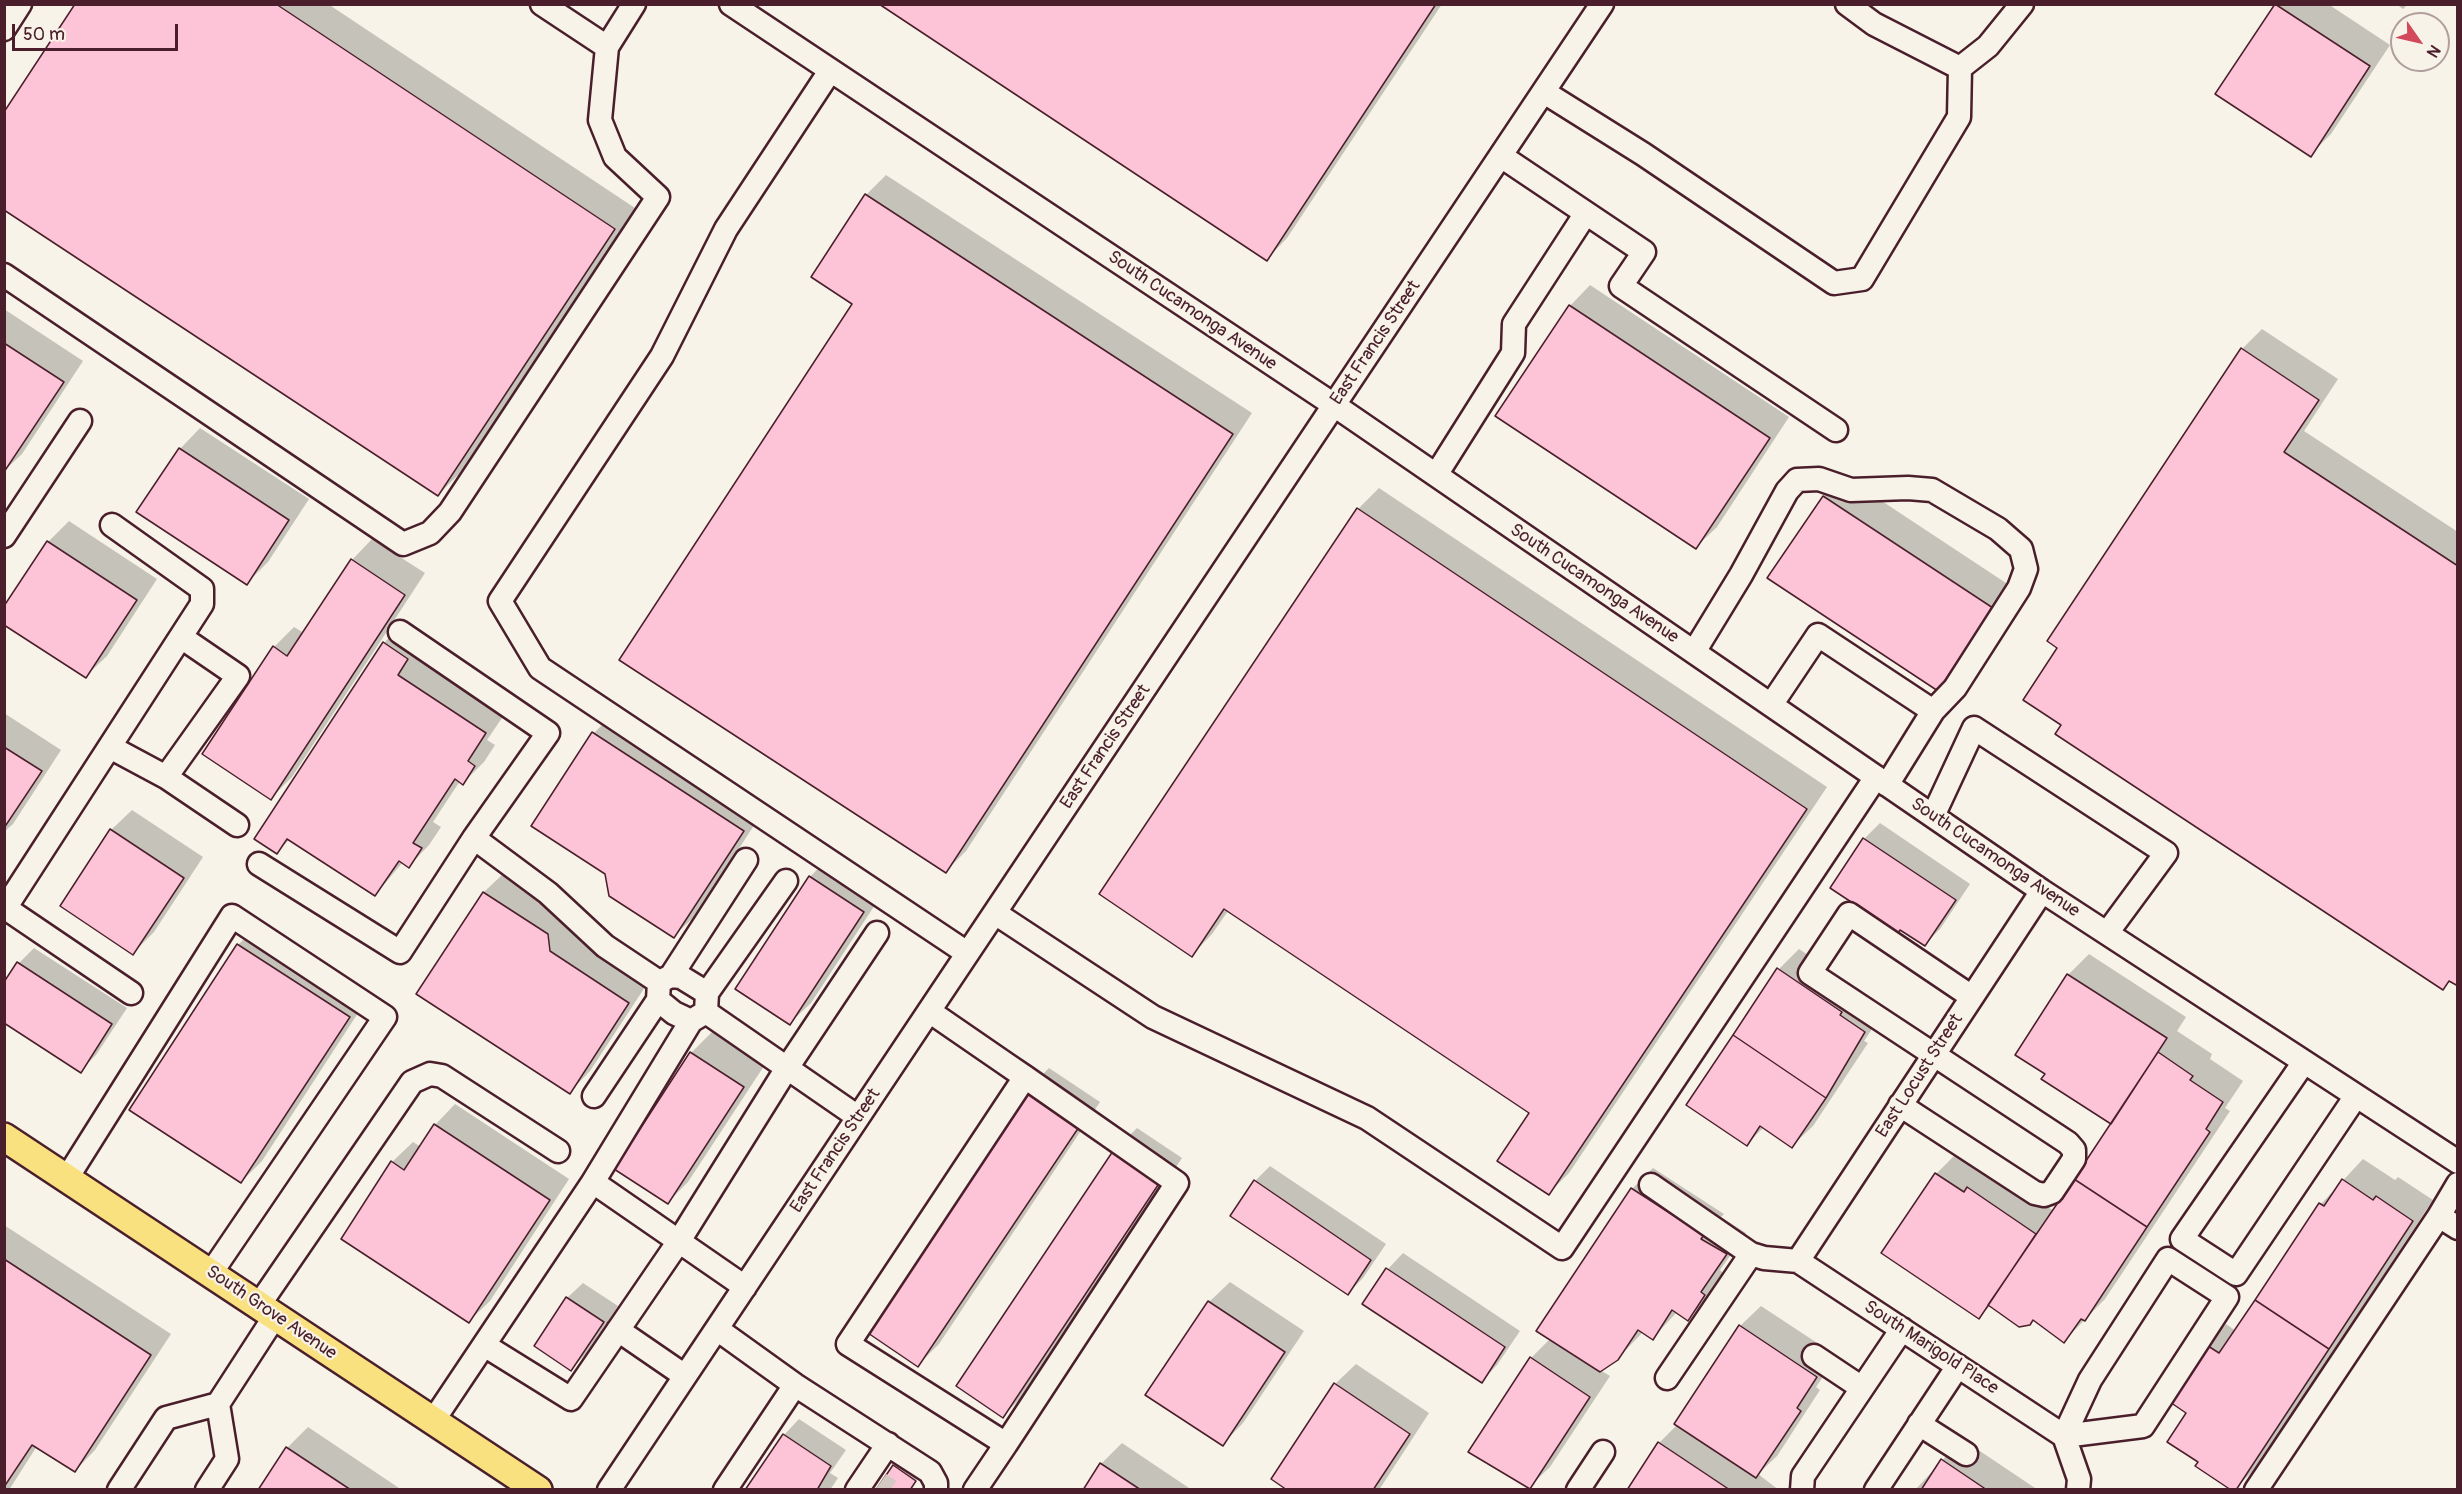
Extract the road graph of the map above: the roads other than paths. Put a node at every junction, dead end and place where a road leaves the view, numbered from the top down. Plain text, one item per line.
1 (20, 4) edge
2 (542, 4) edge
3 (633, 4) edge
4 (731, 4) edge
5 (1602, 4) edge
6 (1846, 4) edge
7 (2022, 4) edge
8 (4, 29) edge
9 (607, 47) junction
10 (1960, 68) junction
11 (830, 70) junction
12 (1544, 92) junction
13 (1501, 156) junction
14 (1586, 213) junction
15 (4, 275) edge
16 (1334, 405) junction
17 (80, 421) dead end
18 (1836, 430) dead end
19 (1436, 475) junction
20 (112, 525) dead end
21 (4, 536) edge
22 (400, 632) dead end
23 (181, 637) junction
24 (1694, 652) junction
25 (1771, 705) junction
26 (1933, 711) junction
27 (110, 747) junction
28 (166, 777) junction
29 (1882, 781) junction
30 (1932, 816) junction
31 (237, 825) dead end
32 (474, 838) junction
33 (746, 860) dead end
34 (259, 864) dead end
35 (786, 881) dead end
36 (2042, 891) junction
37 (5, 908) edge
38 (995, 913) junction
39 (877, 933) dead end
40 (2107, 933) junction
41 (967, 953) junction
42 (663, 986) junction
43 (131, 993) dead end
44 (1972, 997) junction
45 (702, 1009) junction
46 (929, 1011) junction
47 (1934, 1055) junction
48 (2304, 1062) junction
49 (788, 1068) junction
50 (1025, 1077) junction
51 (2356, 1095) junction
52 (594, 1096) dead end
53 (1900, 1105) junction
54 (858, 1117) junction
55 (4, 1137) edge
56 (558, 1151) dead end
57 (2457, 1162) edge
58 (67, 1178) junction
59 (593, 1182) junction
60 (2457, 1184) edge
61 (1651, 1185) dead end
62 (2439, 1216) junction
63 (2457, 1228) edge
64 (679, 1241) junction
65 (1751, 1254) junction
66 (1798, 1261) junction
67 (211, 1274) junction
68 (745, 1287) junction
69 (267, 1311) junction
70 (717, 1329) junction
71 (1902, 1329) junction
72 (618, 1330) junction
73 (484, 1345) junction
74 (1814, 1356) dead end
75 (1958, 1366) junction
76 (685, 1376) junction
77 (1667, 1378) dead end
78 (795, 1385) junction
79 (1862, 1388) junction
80 (218, 1404) junction
81 (433, 1420) junction
82 (1919, 1424) junction
83 (2064, 1436) junction
84 (888, 1444) junction
85 (1006, 1444) junction
86 (1603, 1452) dead end
87 (1966, 1454) dead end
88 (868, 1482) edge
89 (119, 1490) edge
90 (207, 1490) edge
91 (538, 1490) edge
92 (609, 1490) edge
93 (725, 1490) edge
94 (936, 1490) edge
95 (975, 1490) edge
96 (1578, 1490) edge
97 (1802, 1490) edge
98 (1876, 1490) edge
99 (2078, 1490) edge
100 (2256, 1490) edge

1 - 8 street
2 - 9 street
3 - 9 street
4 - 11 street, South Cucamonga Avenue
5 - 12 street, East Francis Street
6 - 10 street
7 - 10 street
9 - 15 street
10 - 12 street
11 - 16 street, South Cucamonga Avenue
11 - 41 street
12 - 13 street, East Francis Street
13 - 14 street
13 - 16 street, East Francis Street
14 - 18 street
14 - 19 street
16 - 19 street, South Cucamonga Avenue
16 - 38 street, East Francis Street
17 - 21 street
19 - 24 street, South Cucamonga Avenue
20 - 23 street
22 - 32 street
23 - 27 street
23 - 28 street
24 - 25 street, South Cucamonga Avenue
24 - 26 street
25 - 26 street
25 - 29 street, South Cucamonga Avenue
26 - 29 street
27 - 28 street
27 - 37 street
28 - 31 street
29 - 30 street, South Cucamonga Avenue
29 - 38 street
30 - 36 street, South Cucamonga Avenue
30 - 40 street
32 - 34 street
32 - 42 street
33 - 42 street
35 - 45 street
36 - 40 street, South Cucamonga Avenue
36 - 44 street, East Locust Street
37 - 43 street
38 - 41 street, East Francis Street
39 - 49 street
40 - 48 street, South Cucamonga Avenue
41 - 46 street, East Francis Street
42 - 45 street
42 - 45 street
42 - 52 street
44 - 47 street, East Locust Street
44 - 47 street
45 - 49 street
45 - 59 street
46 - 50 street
46 - 54 street, East Francis Street
47 - 53 street, East Locust Street
47 - 53 street
48 - 51 street, South Cucamonga Avenue
48 - 51 street
49 - 54 street
49 - 64 street
50 - 85 street
50 - 85 street
51 - 57 street, South Cucamonga Avenue
53 - 66 street, East Locust Street
54 - 68 street, East Francis Street
55 - 58 main road, South Grove Avenue
56 - 69 street
58 - 67 main road, South Grove Avenue
58 - 67 street
59 - 64 street
59 - 73 street
60 - 62 street
61 - 65 street
62 - 63 street
62 - 100 street
64 - 68 street
64 - 72 street
65 - 66 street
65 - 77 street
66 - 71 street, South Marigold Place
67 - 69 main road, South Grove Avenue
68 - 70 street, East Francis Street
69 - 80 street
69 - 81 main road, South Grove Avenue
70 - 76 street, East Francis Street
70 - 78 street
71 - 75 street, South Marigold Place
71 - 79 street
72 - 73 street
72 - 76 street
73 - 81 street
74 - 79 street
75 - 82 street
75 - 83 street, South Marigold Place
76 - 92 street, East Francis Street
78 - 84 street
78 - 93 street
79 - 97 street
80 - 89 street
80 - 90 street
81 - 91 main road, South Grove Avenue
82 - 87 street
82 - 98 street
83 - 83 street
83 - 99 street
84 - 88 street
84 - 94 street
85 - 95 street
86 - 96 street

